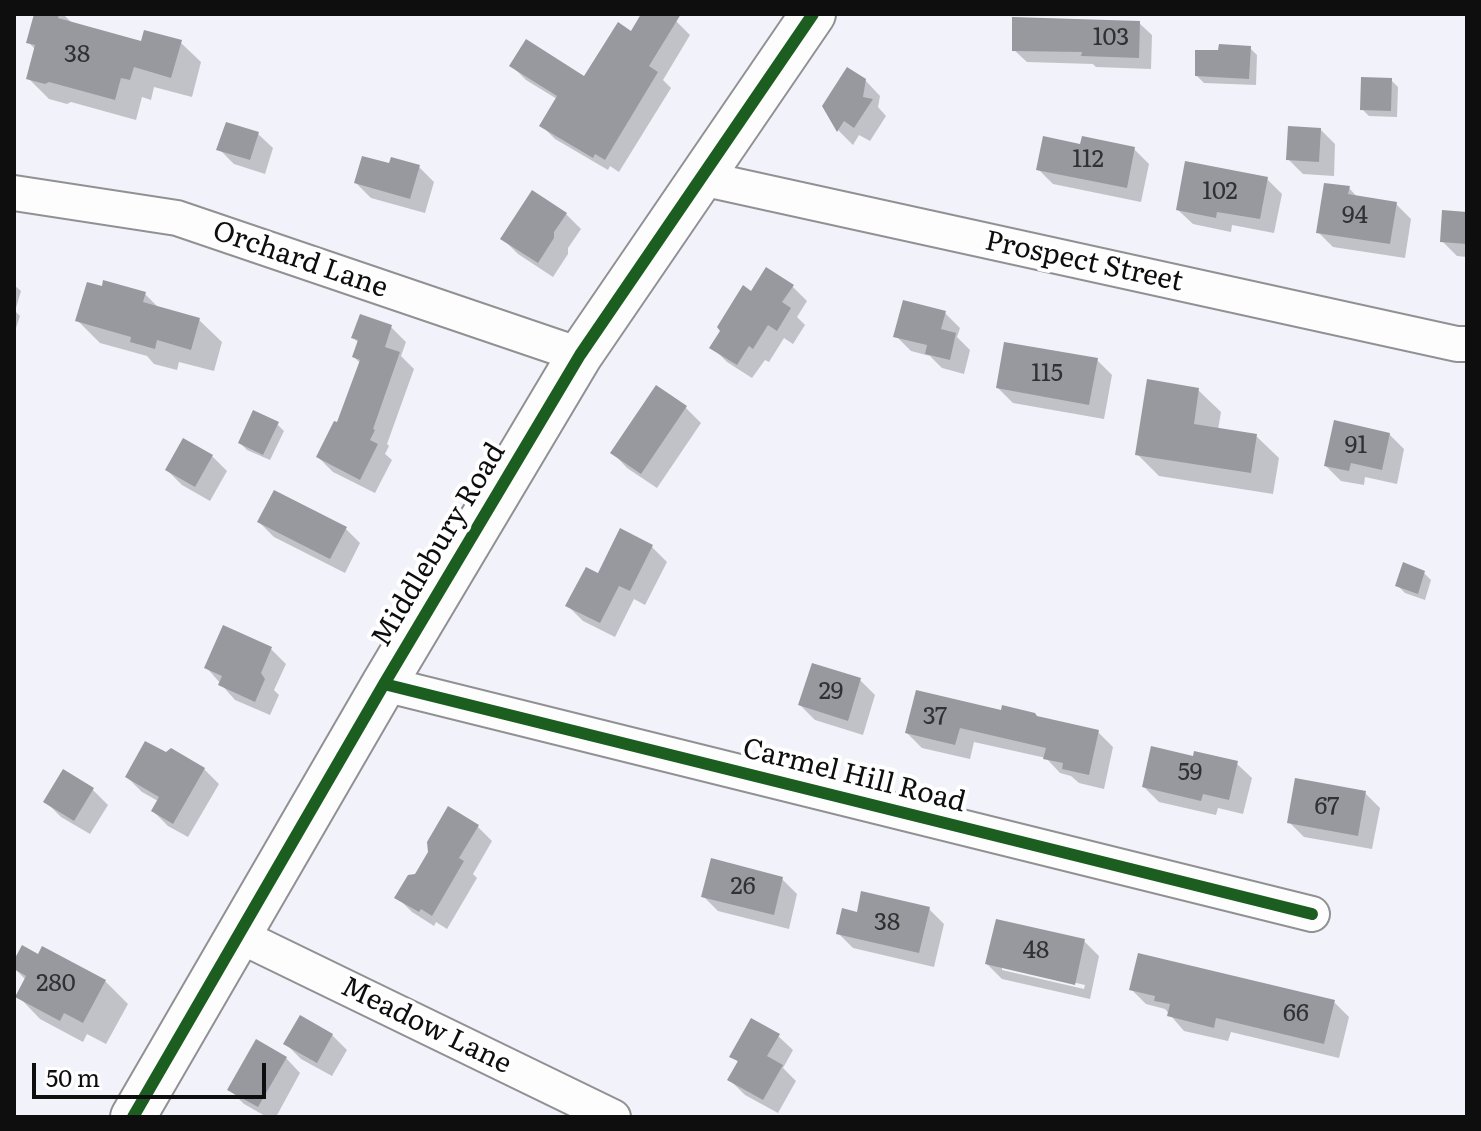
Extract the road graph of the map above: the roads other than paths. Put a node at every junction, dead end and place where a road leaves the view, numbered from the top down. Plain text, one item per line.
1 (813, 14) edge
2 (701, 178) junction
3 (14, 193) edge
4 (1467, 344) edge
5 (580, 355) junction
6 (384, 684) junction
7 (1312, 914) dead end
8 (238, 935) junction
9 (133, 1117) edge
10 (613, 1117) edge

1 - 2 street, Middlebury Road
2 - 4 street, Prospect Street
2 - 5 street, Middlebury Road
3 - 5 street, Orchard Lane
5 - 6 street, Middlebury Road
6 - 7 street, Carmel Hill Road
6 - 8 street, Middlebury Road
8 - 9 street, Middlebury Road
8 - 10 street, Meadow Lane

